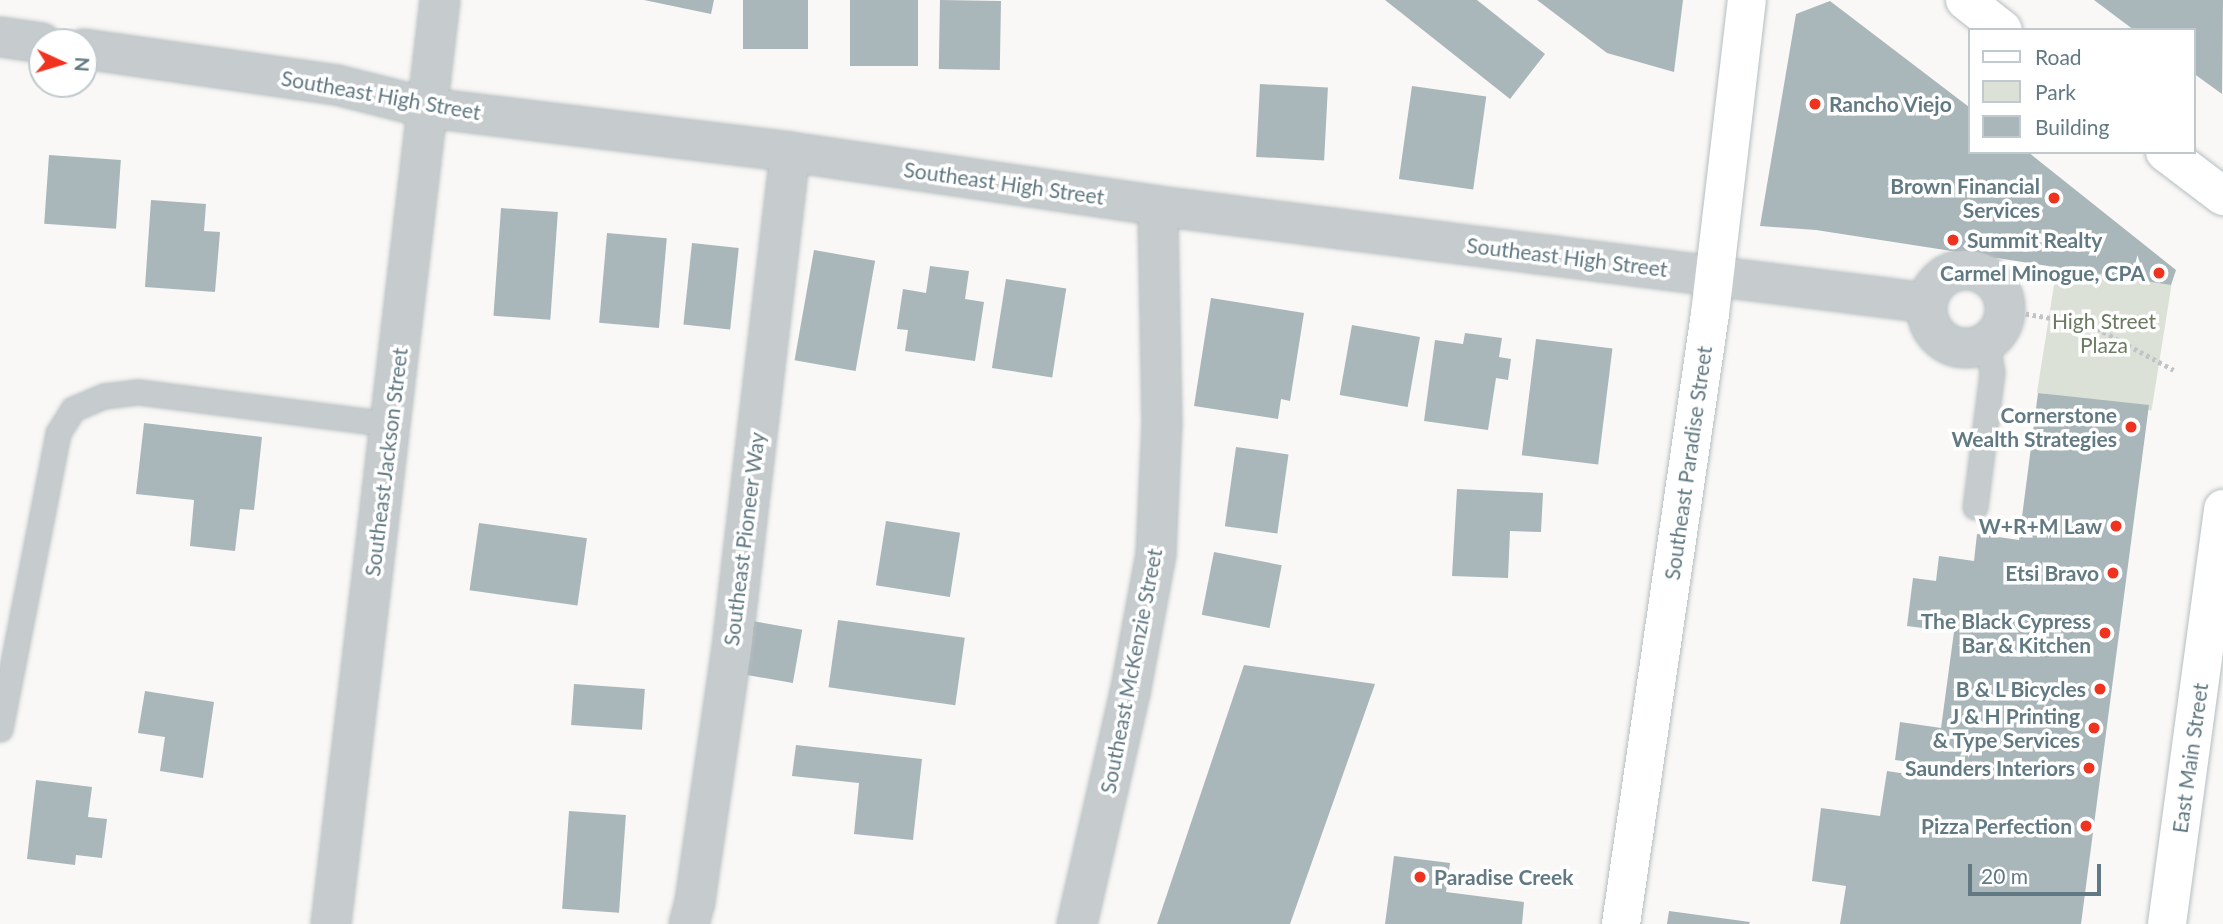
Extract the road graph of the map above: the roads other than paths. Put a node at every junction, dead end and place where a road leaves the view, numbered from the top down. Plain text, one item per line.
1 (440, 0) edge
2 (1965, 0) edge
3 (1746, 3) edge
4 (2000, 28) edge
5 (0, 37) edge
6 (28, 41) edge
7 (98, 51) edge
8 (428, 108) junction
9 (790, 152) junction
10 (2168, 154) edge
11 (2223, 196) edge
12 (1158, 206) junction
13 (1715, 276) junction
14 (1927, 303) junction
15 (1996, 326) junction
16 (390, 424) junction
17 (1975, 507) dead end
18 (2223, 509) edge
19 (2223, 581) edge
20 (2206, 646) junction
21 (0, 729) edge
22 (331, 924) edge
23 (689, 924) edge
24 (1077, 924) edge
25 (1621, 924) edge
26 (2167, 924) edge

1 - 8 street, Southeast Jackson Street
2 - 4 main road
3 - 13 main road, Southeast Paradise Street
5 - 6 street
7 - 8 street, Southeast High Street
8 - 9 street, Southeast High Street
8 - 16 street, Southeast Jackson Street
9 - 12 street, Southeast High Street
9 - 23 street, Southeast Pioneer Way
10 - 11 main road
12 - 13 street, Southeast High Street
12 - 24 street, Southeast McKenzie Street
13 - 14 street, Southeast High Street
13 - 25 main road, Southeast Paradise Street
14 - 15 street
14 - 15 street
15 - 17 lane
16 - 21 lane
16 - 22 street, Southeast Jackson Street
18 - 20 main road, East Main Street
19 - 20 main road
20 - 26 main road, East Main Street

